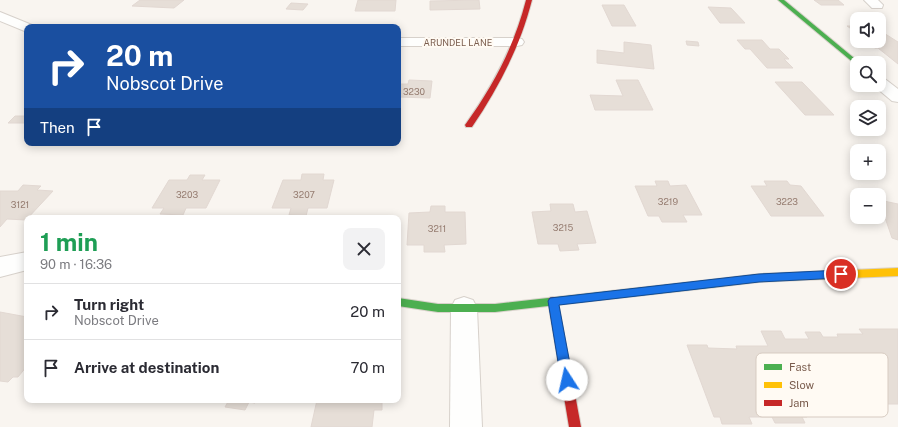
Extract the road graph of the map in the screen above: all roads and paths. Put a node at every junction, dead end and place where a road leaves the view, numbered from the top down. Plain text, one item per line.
1 (528, 0) edge
2 (781, 0) edge
3 (0, 16) edge
4 (24, 27) edge
5 (401, 42) edge
6 (517, 42) junction
7 (850, 57) edge
8 (886, 88) edge
9 (898, 97) edge
10 (469, 125) dead end
11 (24, 263) edge
12 (0, 267) edge
13 (898, 272) edge
14 (553, 301) junction
15 (401, 302) edge
16 (464, 308) junction
17 (466, 427) edge
18 (575, 427) edge

1 - 6 street
2 - 7 street
3 - 4 street
5 - 6 street, ARUNDEL LANE
6 - 10 street
8 - 9 street
11 - 12 street
13 - 14 street
14 - 16 street
14 - 18 street
15 - 16 street
16 - 17 street

